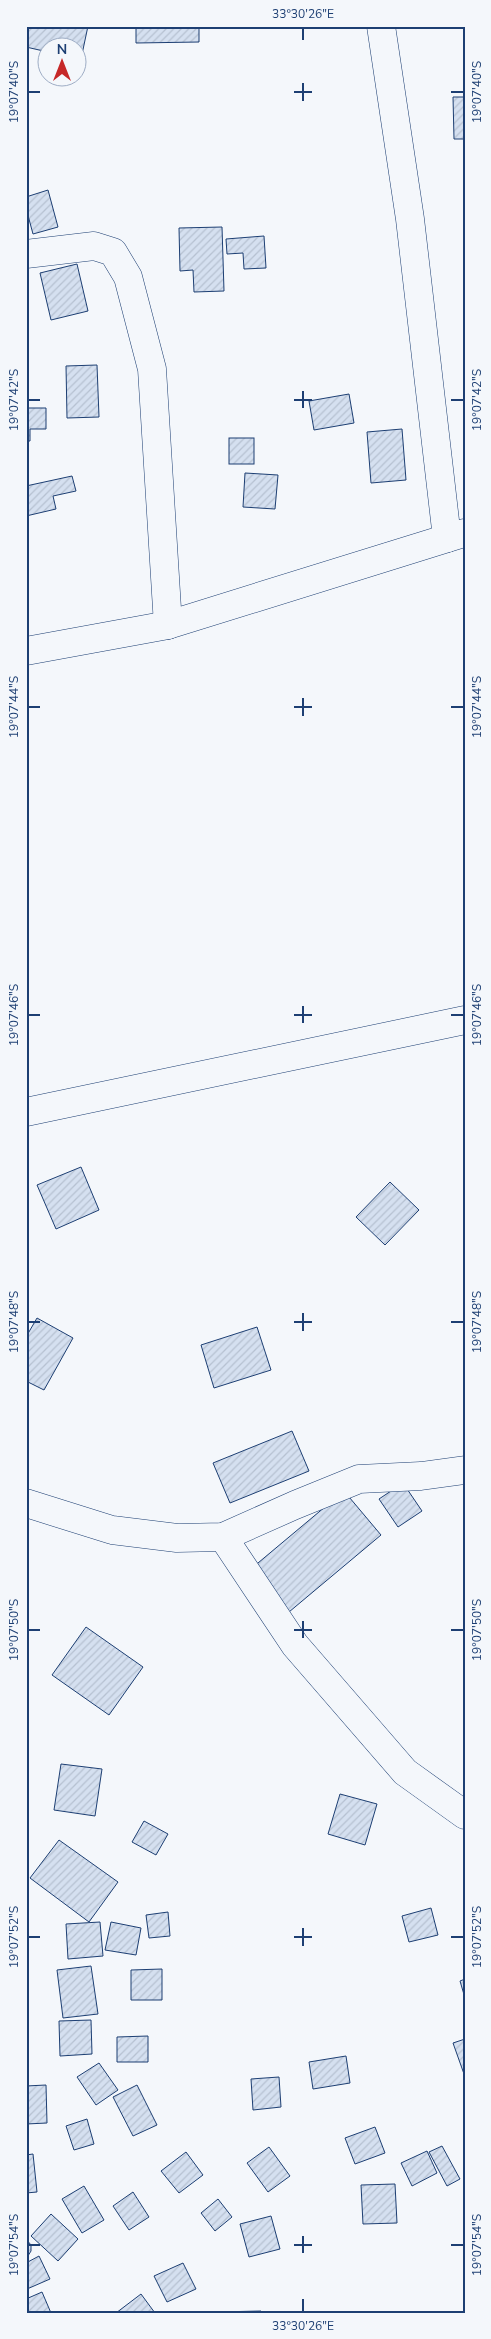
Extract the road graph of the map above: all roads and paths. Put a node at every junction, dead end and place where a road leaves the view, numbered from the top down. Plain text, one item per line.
1 (381, 26) edge
2 (26, 254) edge
3 (456, 536) edge
4 (168, 625) junction
5 (26, 650) edge
6 (465, 1020) edge
7 (26, 1112) edge
8 (465, 1470) edge
9 (26, 1503) edge
10 (223, 1538) junction
11 (465, 1816) edge

1 - 3 street
2 - 4 street
3 - 4 street
4 - 5 street
6 - 7 street
8 - 10 street
9 - 10 street
10 - 11 street

